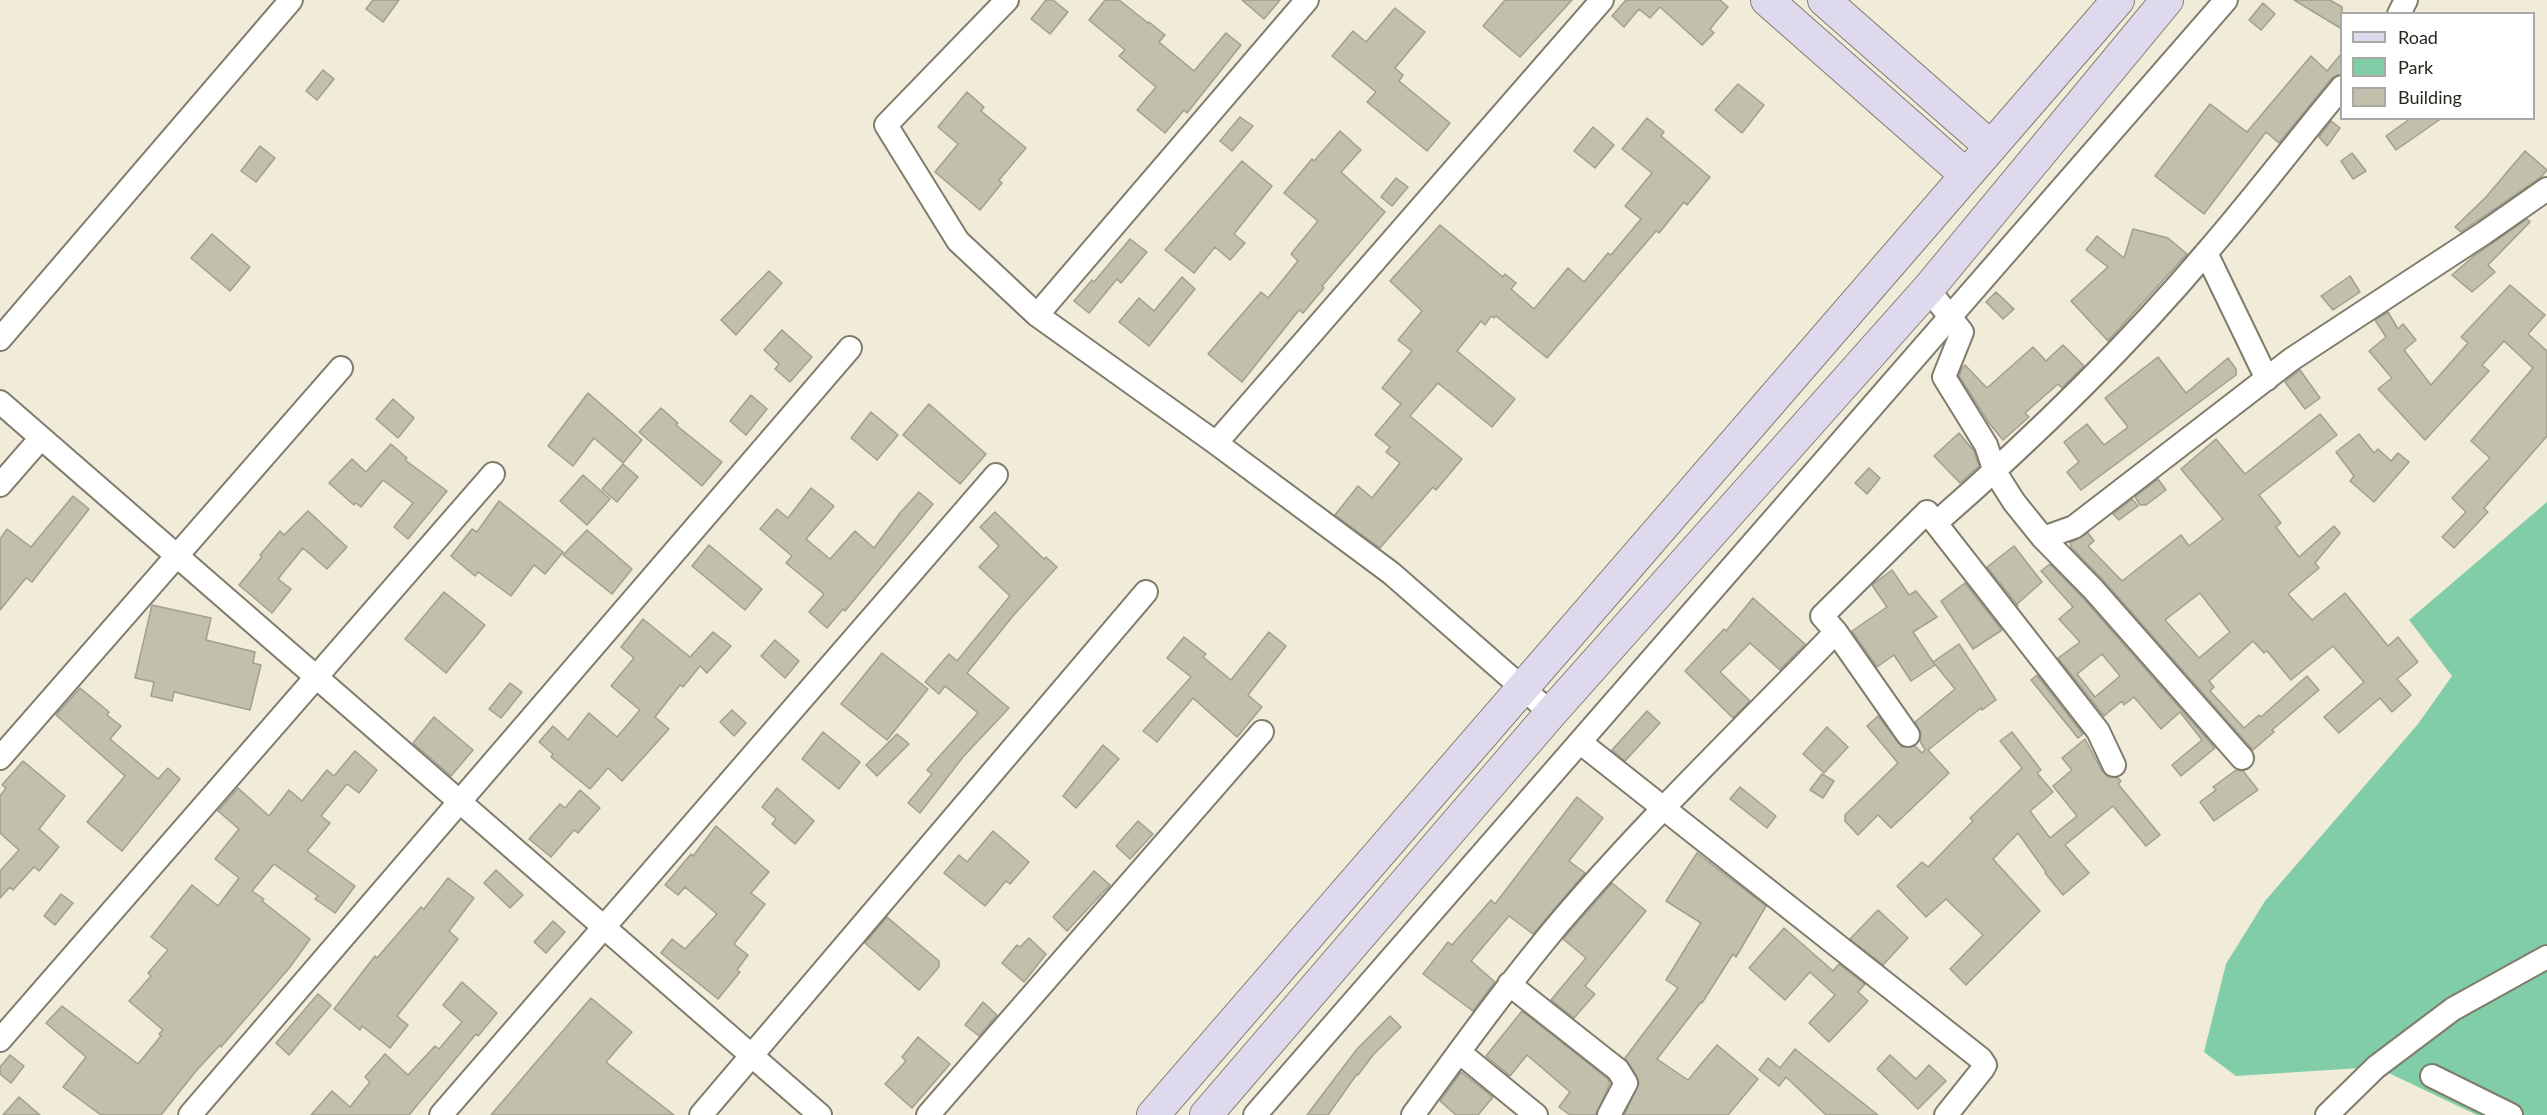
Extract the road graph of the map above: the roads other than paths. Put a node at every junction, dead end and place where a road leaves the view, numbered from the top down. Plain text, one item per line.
1 (291, 0) edge
2 (1007, 0) edge
3 (1307, 0) edge
4 (1602, 0) edge
5 (1767, 0) edge
6 (1824, 0) edge
7 (2118, 0) edge
8 (2167, 0) edge
9 (2226, 0) edge
10 (2340, 89) edge
11 (1990, 147) junction
12 (1966, 175) junction
13 (2547, 189) edge
14 (2206, 254) junction
15 (1928, 289) junction
16 (1037, 315) junction
17 (1951, 318) junction
18 (0, 339) edge
19 (850, 348) dead end
20 (341, 368) dead end
21 (2267, 379) junction
22 (0, 402) edge
23 (41, 438) junction
24 (1216, 443) junction
25 (1995, 472) junction
26 (493, 474) dead end
27 (996, 475) dead end
28 (0, 485) edge
29 (1936, 523) junction
30 (2043, 538) junction
31 (178, 556) junction
32 (1146, 592) dead end
33 (1836, 632) junction
34 (316, 677) junction
35 (1521, 688) junction
36 (1551, 713) junction
37 (1262, 732) dead end
38 (1908, 735) dead end
39 (1581, 742) junction
40 (0, 758) edge
41 (2242, 758) dead end
42 (2114, 765) dead end
43 (460, 802) junction
44 (1664, 809) junction
45 (604, 927) junction
46 (2547, 957) edge
47 (1509, 984) junction
48 (0, 1040) edge
49 (1459, 1052) junction
50 (752, 1056) junction
51 (2432, 1076) dead end
52 (190, 1115) edge
53 (441, 1115) edge
54 (701, 1115) edge
55 (820, 1115) edge
56 (928, 1115) edge
57 (1153, 1115) edge
58 (1206, 1115) edge
59 (1255, 1115) edge
60 (1413, 1115) edge
61 (1536, 1115) edge
62 (1608, 1115) edge
63 (1946, 1115) edge
64 (2327, 1115) edge
65 (2511, 1115) edge

1 - 18 street
2 - 16 street
3 - 16 street
4 - 24 street
5 - 12 main road
6 - 11 main road
7 - 11 main road
8 - 15 main road
9 - 17 street
10 - 14 street
11 - 12 main road
12 - 35 main road
13 - 21 street
14 - 21 street
14 - 25 street
15 - 17 street
15 - 36 main road
16 - 24 street
17 - 25 street
17 - 39 street
19 - 43 street
20 - 31 street
21 - 30 street
22 - 23 street
23 - 28 street
23 - 31 street
24 - 35 street
25 - 29 street
25 - 30 street
26 - 34 street
27 - 45 street
29 - 33 street
29 - 42 street
30 - 41 street
31 - 34 street
31 - 40 street
32 - 50 street
33 - 38 street
33 - 44 street
34 - 43 street
34 - 48 street
35 - 36 street
35 - 57 main road
36 - 58 main road
37 - 56 street
39 - 44 street
39 - 59 street
43 - 45 street
43 - 52 street
44 - 47 street
44 - 63 street
45 - 50 street
45 - 53 street
46 - 64 street
47 - 49 street
47 - 62 street
49 - 60 street
49 - 61 street
50 - 54 street
50 - 55 street
51 - 65 street

